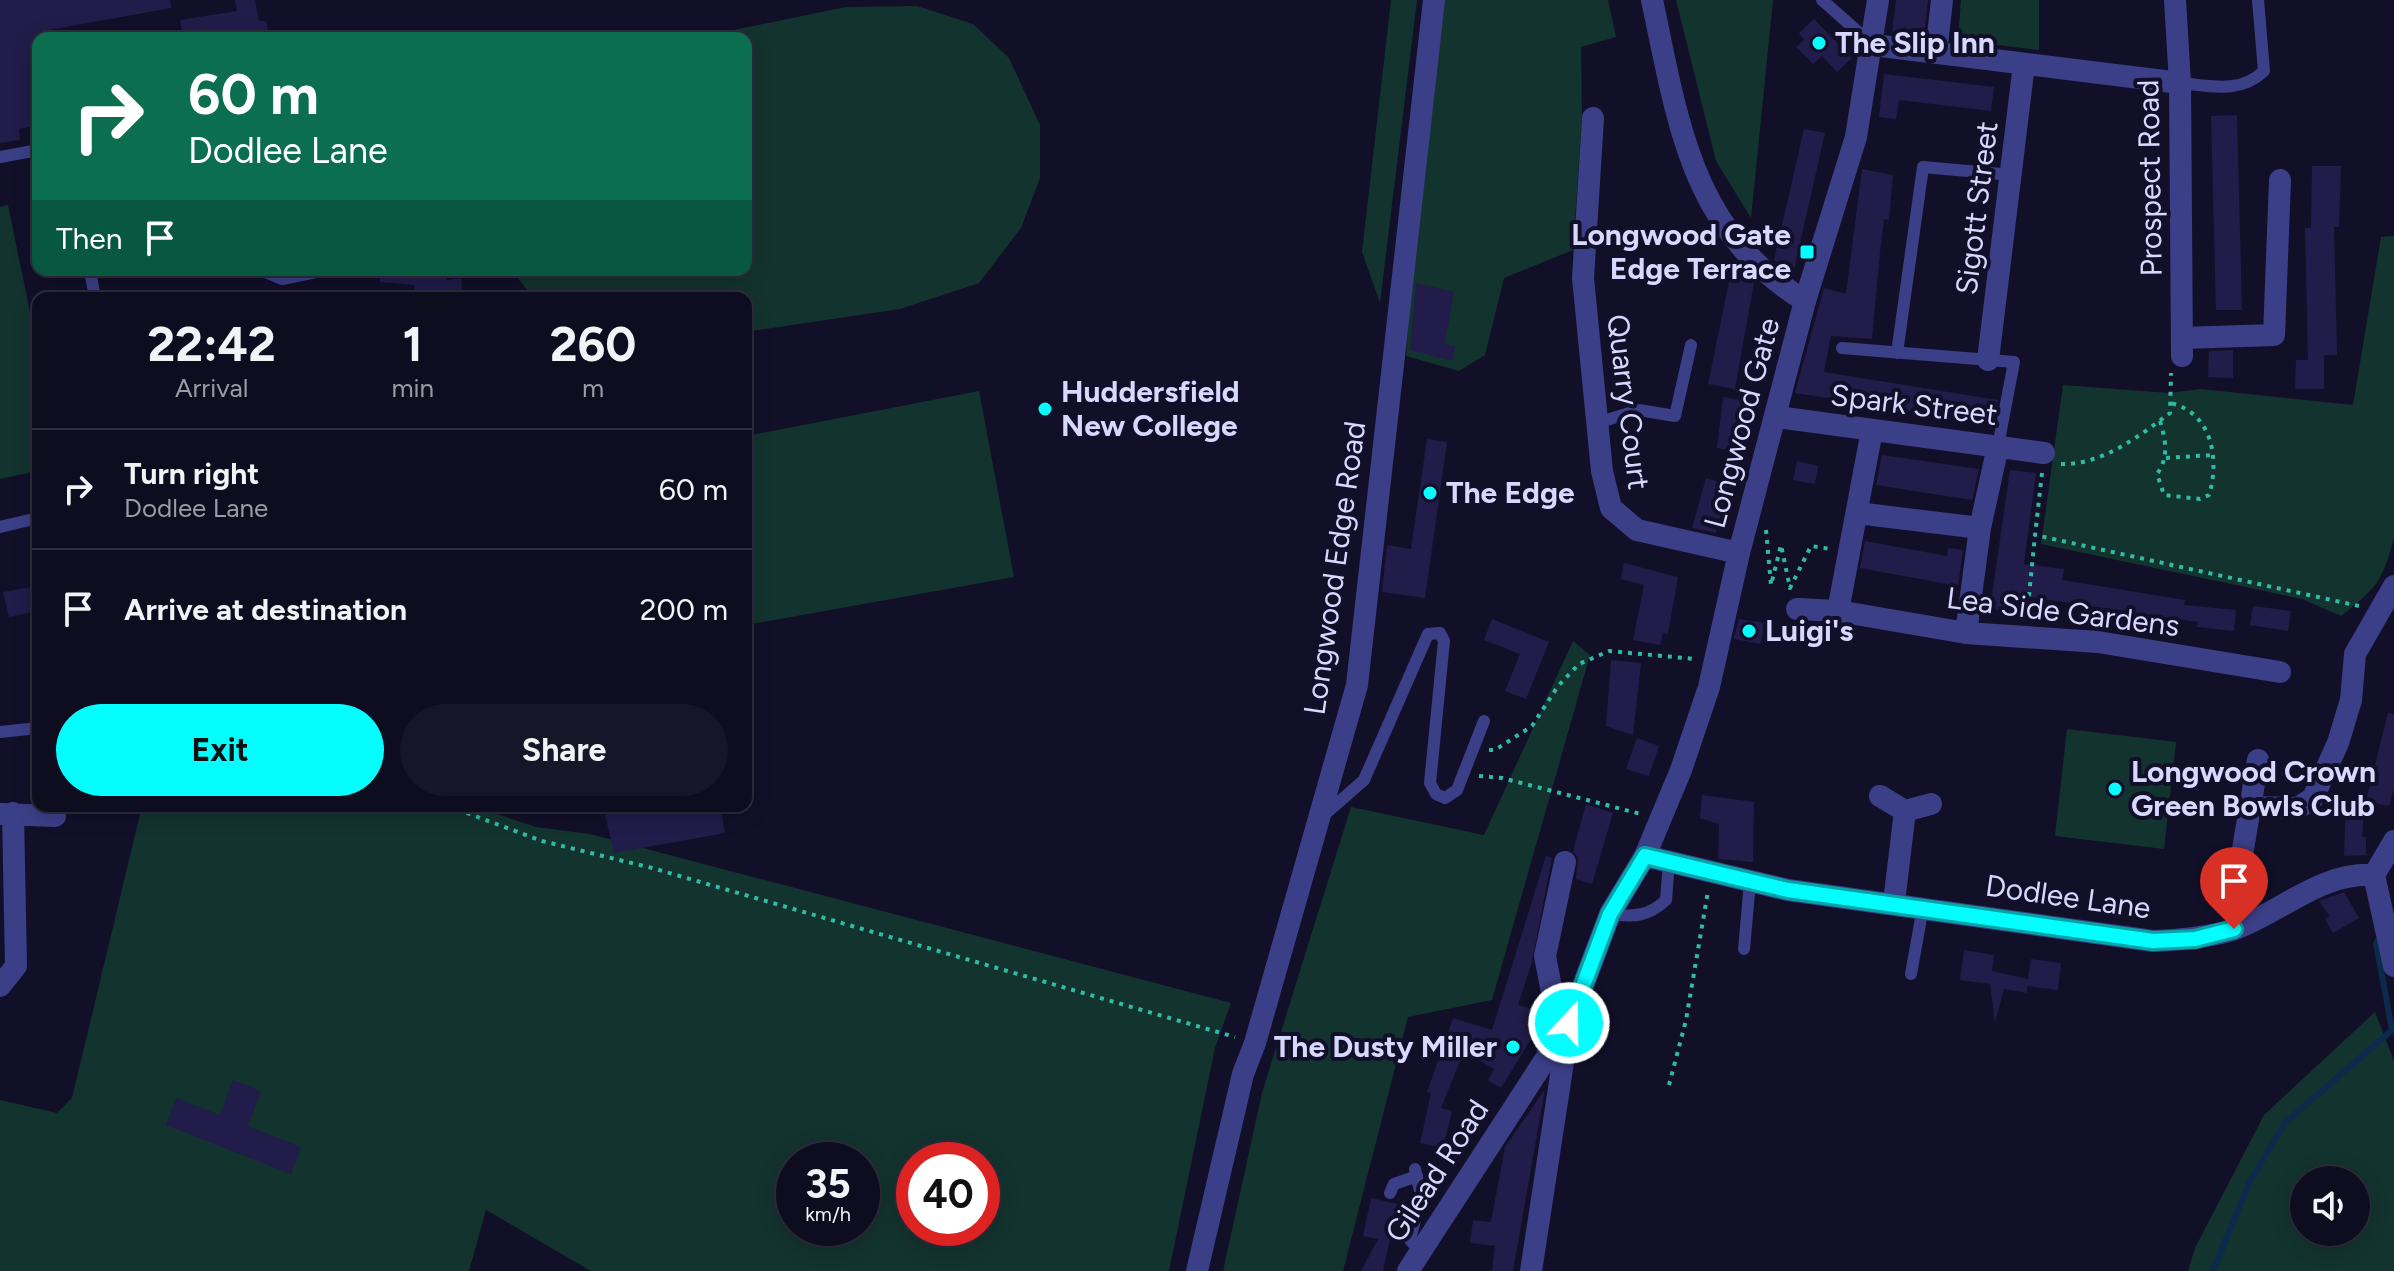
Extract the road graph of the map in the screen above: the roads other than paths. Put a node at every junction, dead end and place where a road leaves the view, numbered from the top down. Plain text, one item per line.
1 (1434, 0) edge
2 (1652, 0) edge
3 (1822, 0) edge
4 (1878, 0) edge
5 (1942, 0) edge
6 (2175, 0) edge
7 (2258, 0) edge
8 (1873, 45) junction
9 (1936, 53) junction
10 (2024, 64) junction
11 (2180, 83) junction
12 (1593, 118) dead end
13 (32, 151) edge
14 (0, 157) edge
15 (2012, 175) junction
16 (2280, 180) dead end
17 (275, 276) edge
18 (297, 276) edge
19 (1805, 301) junction
20 (1691, 345) dead end
21 (1842, 348) dead end
22 (1897, 353) junction
23 (1988, 360) junction
24 (1777, 417) junction
25 (1597, 423) junction
26 (1872, 430) junction
27 (1998, 446) junction
28 (2044, 457) road end
29 (1857, 513) junction
30 (32, 519) edge
31 (0, 527) edge
32 (1980, 528) junction
33 (1739, 553) junction
34 (2394, 586) edge
35 (1797, 609) dead end
36 (1838, 611) junction
37 (1966, 633) junction
38 (2280, 672) dead end
39 (1484, 721) dead end
40 (32, 729) edge
41 (0, 732) edge
42 (2258, 760) dead end
43 (1880, 796) dead end
44 (1931, 804) dead end
45 (2250, 807) junction
46 (1905, 811) junction
47 (6, 814) edge
48 (55, 816) dead end
49 (1322, 817) junction
50 (2392, 850) edge
51 (1645, 856) junction
52 (2241, 861) dead end
53 (1565, 862) dead end
54 (1669, 862) junction
55 (2364, 874) junction
56 (1750, 882) junction
57 (1894, 902) junction
58 (1923, 907) junction
59 (1610, 914) junction
60 (1744, 949) dead end
61 (2392, 956) edge
62 (1911, 974) dead end
63 (0, 986) edge
64 (1569, 1023) junction
65 (1548, 1052) junction
66 (1390, 1193) dead end
67 (1414, 1262) edge
68 (1197, 1271) edge
69 (1531, 1271) edge

1 - 49 street, Longwood Edge Road
2 - 19 street
3 - 8 lane
4 - 8 street, Longwood Gate
5 - 9 street
6 - 11 street, Prospect Road
7 - 11 lane
8 - 9 street
8 - 19 street, Longwood Gate
9 - 10 street
10 - 11 street
10 - 15 street, Sigott Street
11 - 16 street, Prospect Road
12 - 25 street, Quarry Court
13 - 14 lane
15 - 22 lane
15 - 23 street, Sigott Street
17 - 18 lane
19 - 24 street, Longwood Gate
20 - 25 lane
21 - 22 lane
22 - 23 lane
23 - 27 lane
24 - 26 street, Spark Street
24 - 33 street, Longwood Gate
25 - 33 street, Quarry Court
26 - 27 street, Spark Street
26 - 29 street
27 - 28 street, Spark Street
27 - 32 street
29 - 32 street
29 - 36 street
30 - 31 lane
32 - 37 street
33 - 51 street, Longwood Gate
34 - 45 street
35 - 36 street, Lea Side Gardens
36 - 37 street, Lea Side Gardens
37 - 38 street, Lea Side Gardens
39 - 49 lane
40 - 41 lane
42 - 45 street
43 - 46 street
44 - 46 street
45 - 52 street
46 - 57 street
47 - 48 street
47 - 63 street
49 - 68 street, Longwood Edge Road
50 - 55 street
51 - 54 street, Dodlee Lane
51 - 59 street, Longwood Gate
53 - 65 street
54 - 56 street, Dodlee Lane
54 - 59 lane
55 - 58 street, Dodlee Lane
55 - 61 street
56 - 57 street, Dodlee Lane
56 - 60 lane
57 - 58 street, Dodlee Lane
58 - 62 lane
59 - 64 street, Longwood Gate
64 - 65 street, Gilead Road
64 - 69 street
65 - 67 street, Gilead Road
66 - 67 lane

